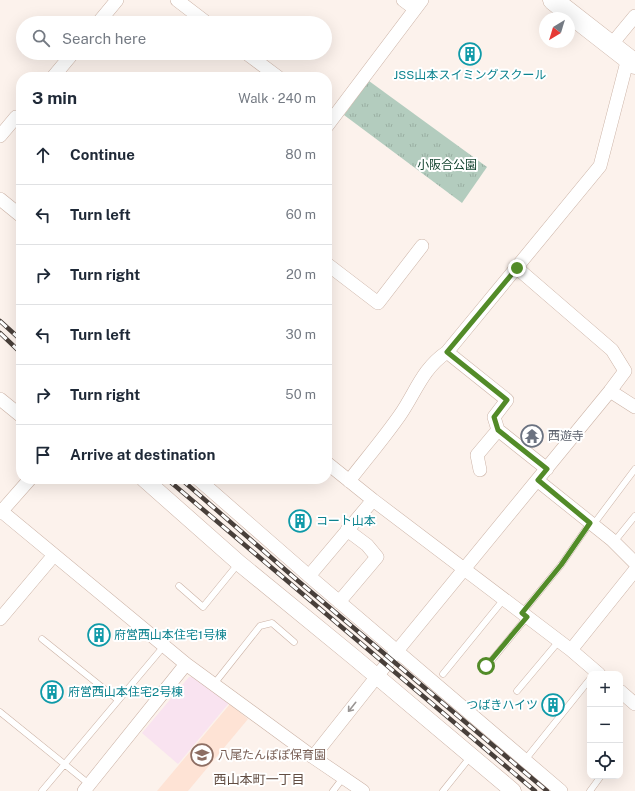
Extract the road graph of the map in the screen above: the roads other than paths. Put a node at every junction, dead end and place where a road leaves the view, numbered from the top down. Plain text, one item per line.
1 (116, 0) edge
2 (177, 0) edge
3 (403, 0) edge
4 (553, 0) edge
5 (418, 4) edge
6 (103, 16) edge
7 (198, 16) edge
8 (635, 16) edge
9 (611, 44) junction
10 (68, 60) edge
11 (255, 60) edge
12 (631, 61) edge
13 (59, 72) edge
14 (271, 72) edge
15 (332, 116) edge
16 (16, 117) edge
17 (0, 136) edge
18 (0, 199) edge
19 (16, 212) edge
20 (422, 246) dead end
21 (332, 268) edge
22 (517, 268) junction
23 (447, 352) junction
24 (610, 391) junction
25 (0, 399) edge
26 (635, 407) edge
27 (16, 412) edge
28 (498, 430) junction
29 (332, 467) edge
30 (547, 469) junction
31 (635, 469) edge
32 (480, 470) dead end
33 (538, 480) junction
34 (349, 481) junction
35 (25, 484) edge
36 (150, 484) edge
37 (204, 484) edge
38 (373, 500) junction
39 (1, 511) edge
40 (635, 516) edge
41 (591, 524) junction
42 (347, 530) junction
43 (614, 542) junction
44 (54, 555) junction
45 (239, 563) junction
46 (635, 563) edge
47 (465, 569) junction
48 (635, 570) edge
49 (309, 576) junction
50 (179, 586) dead end
51 (504, 599) junction
52 (339, 602) junction
53 (524, 615) junction
54 (0, 619) edge
55 (42, 639) dead end
56 (294, 642) dead end
57 (559, 642) junction
58 (164, 646) junction
59 (571, 650) junction
60 (397, 651) junction
61 (186, 664) junction
62 (486, 666) dead end
63 (592, 671) edge
64 (443, 674) dead end
65 (377, 677) junction
66 (214, 684) junction
67 (587, 684) edge
68 (517, 691) dead end
69 (623, 694) edge
70 (118, 700) junction
71 (635, 704) edge
72 (0, 712) edge
73 (471, 756) junction
74 (312, 757) junction
75 (525, 760) junction
76 (64, 764) junction
77 (343, 778) junction
78 (599, 779) edge
79 (86, 788) edge
80 (42, 791) edge
81 (333, 791) edge
82 (363, 791) edge
83 (443, 791) edge
84 (513, 791) edge
85 (561, 791) edge
86 (590, 791) edge

1 - 6 street
2 - 7 street
3 - 5 street
4 - 9 main road
5 - 15 street
8 - 9 street
9 - 12 main road
10 - 13 street
11 - 14 street
12 - 22 street
16 - 17 street
18 - 19 street
20 - 21 street
22 - 23 street
22 - 24 street
23 - 28 street
23 - 34 street
24 - 26 street
24 - 30 street
25 - 27 street
28 - 30 street
28 - 32 street
29 - 34 street
30 - 33 street
31 - 41 lane
33 - 41 street
33 - 47 street
34 - 38 street
35 - 39 street
36 - 45 street
37 - 49 street
38 - 42 street
38 - 47 street
39 - 44 street
40 - 43 lane
41 - 43 street
41 - 53 lane
42 - 49 street
42 - 52 street
43 - 46 street
44 - 54 street
44 - 58 street
45 - 50 lane
45 - 65 street
47 - 51 street
47 - 60 street
48 - 59 street
49 - 52 street
51 - 53 street
51 - 64 lane
52 - 60 street
53 - 57 street
53 - 62 lane
55 - 70 lane
56 - 66 lane
57 - 59 street
57 - 68 lane
58 - 61 street
58 - 70 lane
59 - 63 street
60 - 65 street
60 - 75 street
61 - 66 street
61 - 79 street
65 - 73 street
65 -> 74 street
66 - 74 street
67 - 75 lane
69 - 71 street
70 - 76 lane
72 - 76 lane
73 - 83 lane
73 - 84 street
74 - 77 street
75 - 85 street
76 - 79 lane
76 - 80 lane
77 - 81 lane
77 - 82 street
78 - 86 lane

